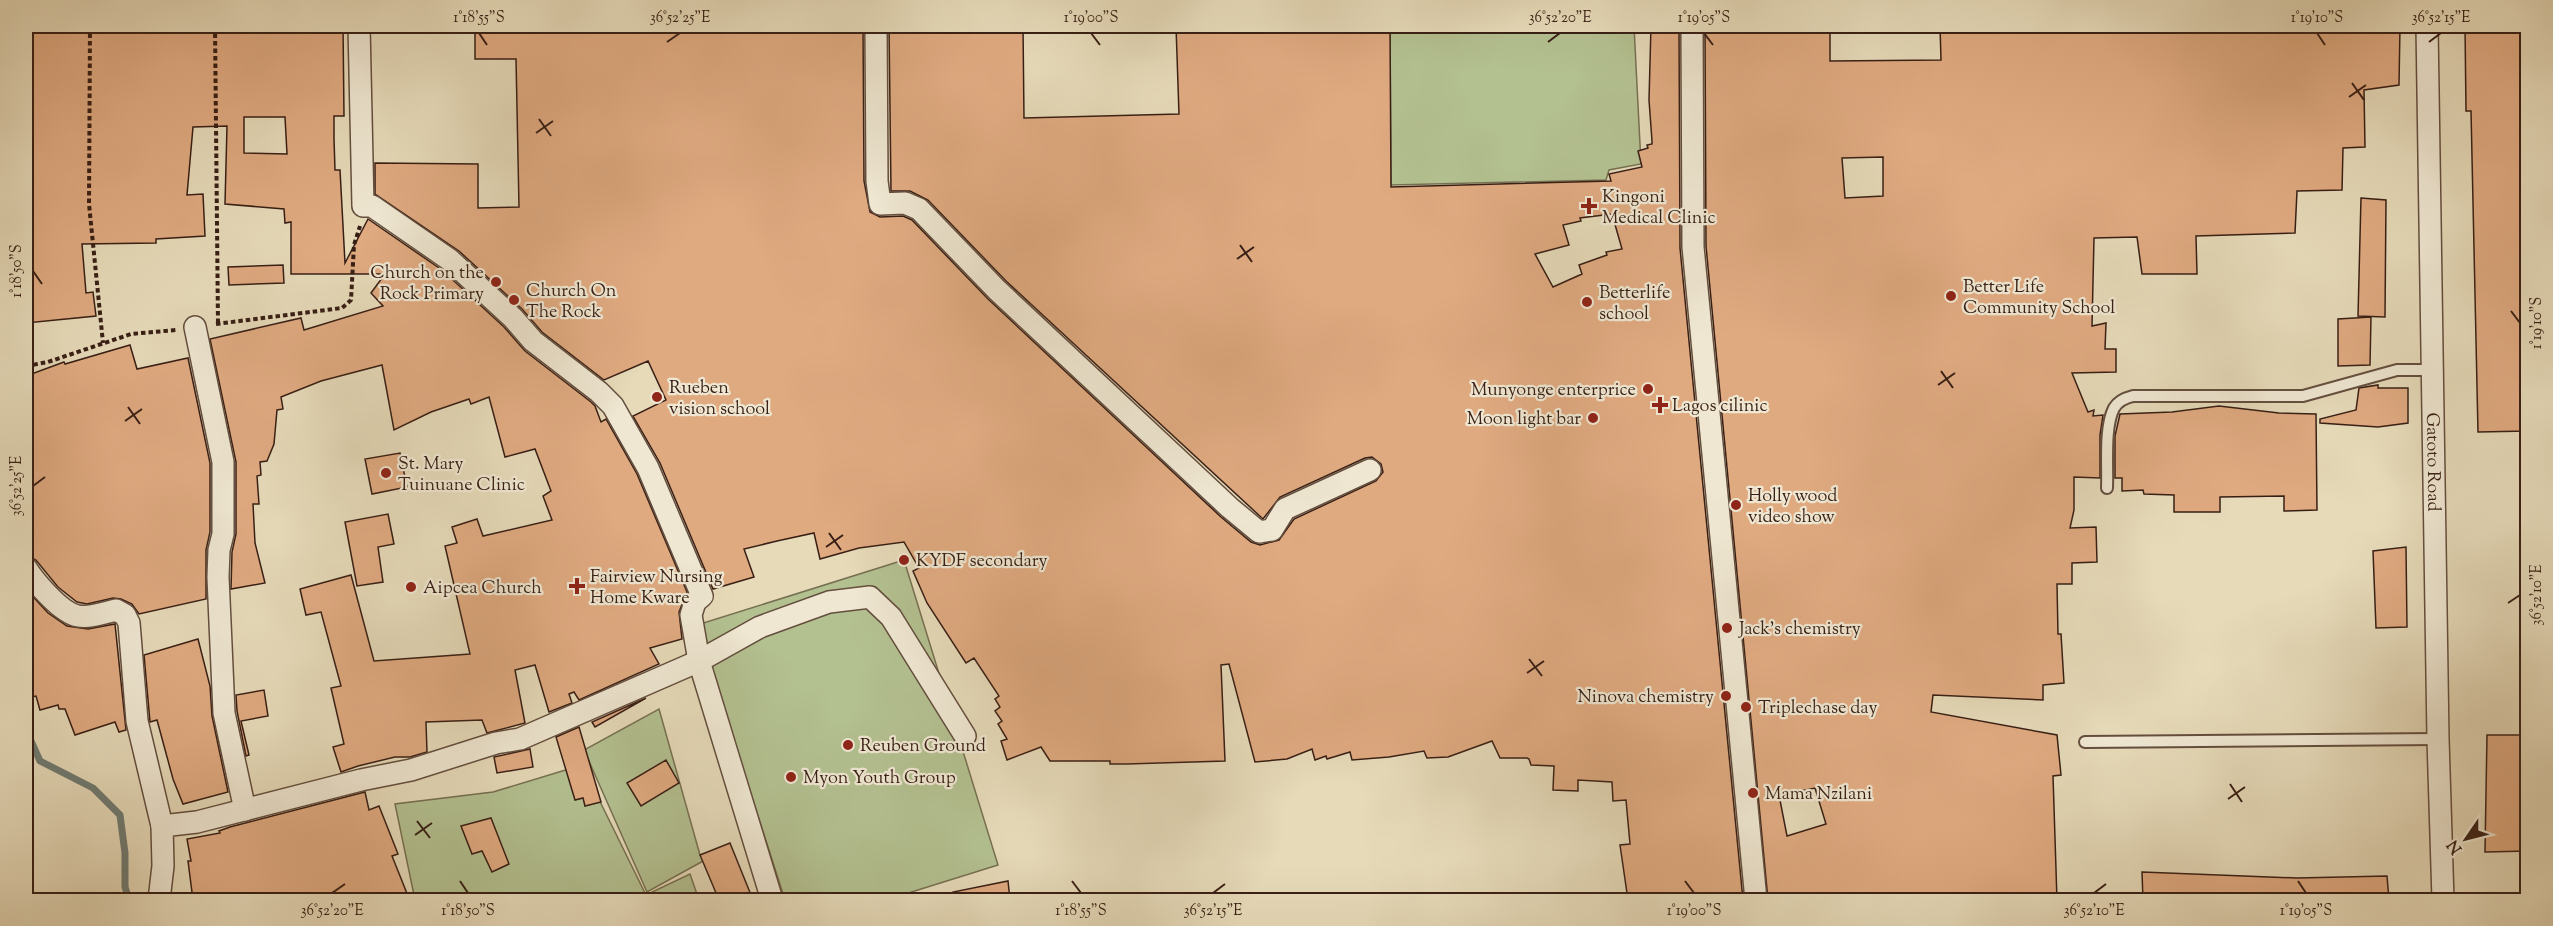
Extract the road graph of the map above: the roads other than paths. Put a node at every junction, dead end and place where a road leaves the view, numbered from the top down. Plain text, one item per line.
1 (358, 26) edge
2 (876, 26) edge
3 (1692, 26) edge
4 (2427, 26) edge
5 (195, 327) road end
6 (2432, 370) junction
7 (1370, 470) dead end
8 (2107, 488) dead end
9 (26, 568) edge
10 (699, 661) junction
11 (965, 736) dead end
12 (2438, 739) junction
13 (2085, 742) dead end
14 (245, 810) junction
15 (162, 826) junction
16 (159, 900) edge
17 (772, 900) edge
18 (1756, 900) edge
19 (2443, 900) edge

1 - 10 street
2 - 7 street
3 - 18 street
4 - 6 street, Gatoto Road
5 - 14 street
6 - 8 lane
6 - 12 street, Gatoto Road
9 - 15 street
10 - 11 street
10 - 14 street
10 - 17 street
12 - 13 lane
12 - 19 street, Gatoto Road
14 - 15 street
15 - 16 street

